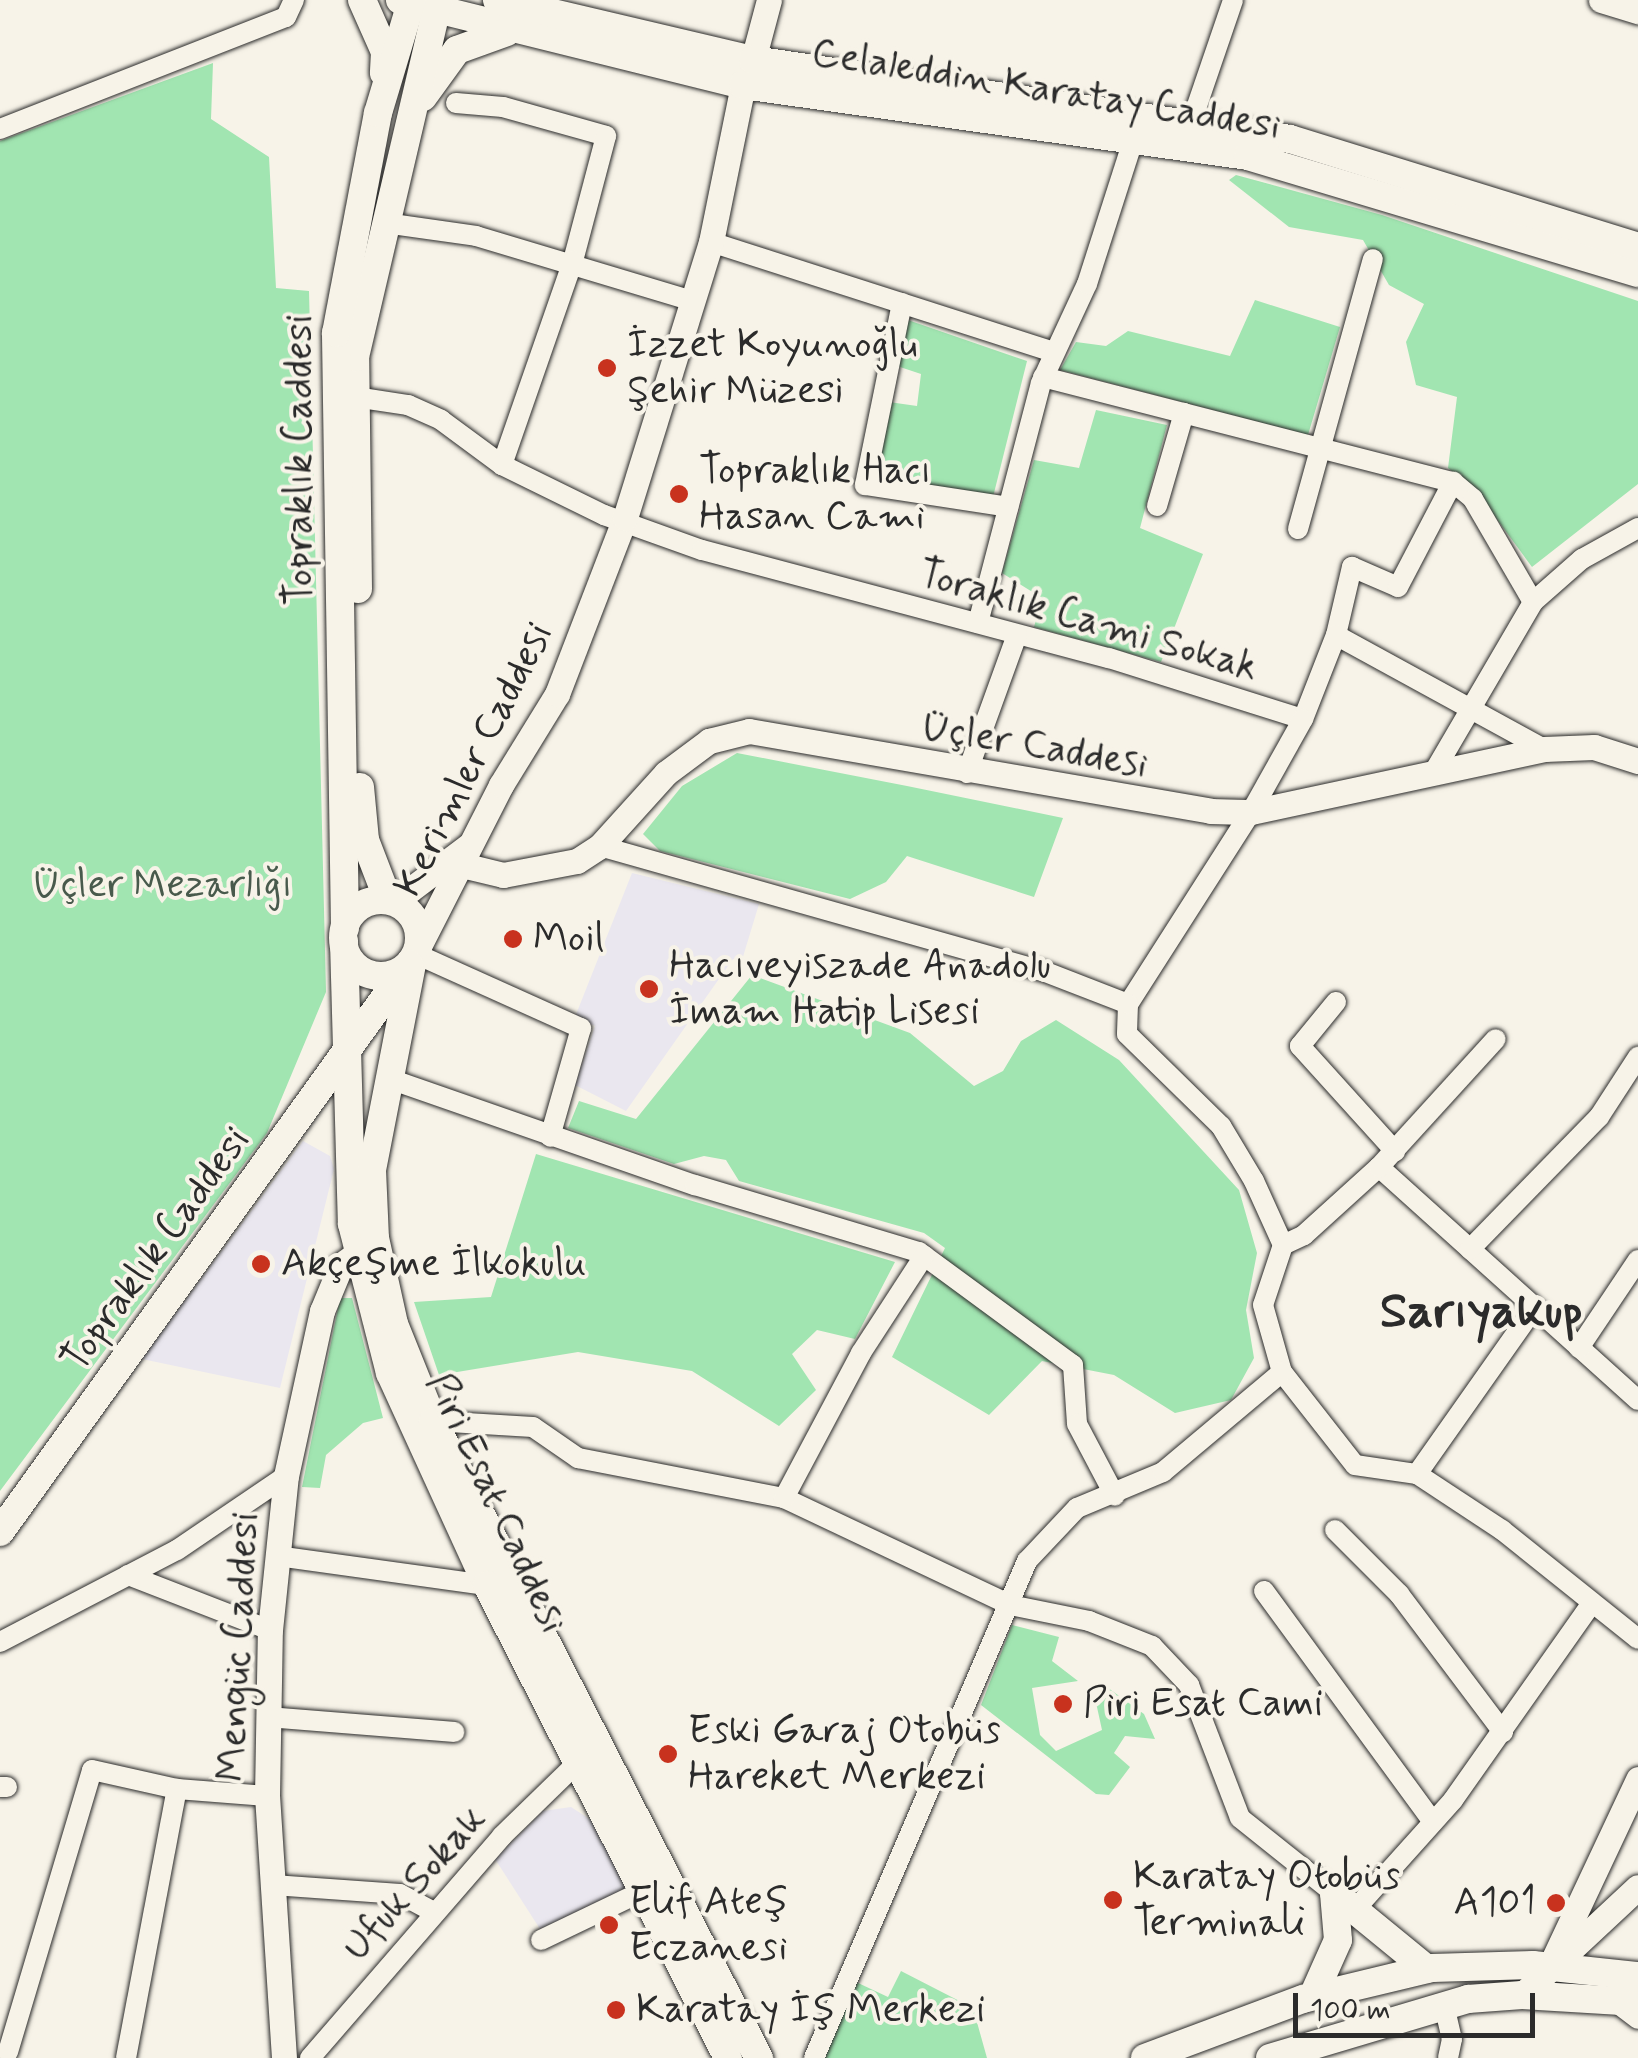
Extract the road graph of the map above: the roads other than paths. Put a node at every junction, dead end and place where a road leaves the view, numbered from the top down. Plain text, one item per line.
1 (294, 0) edge
2 (362, 0) edge
3 (769, 0) edge
4 (1233, 0) edge
5 (1601, 0) edge
6 (419, 4) edge
7 (512, 10) edge
8 (1638, 11) edge
9 (748, 73) junction
10 (456, 103) dead end
11 (414, 111) junction
12 (378, 113) junction
13 (1191, 123) junction
14 (0, 129) edge
15 (1134, 141) junction
16 (385, 223) junction
17 (711, 242) junction
18 (1638, 248) edge
19 (1373, 260) dead end
20 (573, 261) junction
21 (1638, 274) edge
22 (693, 301) junction
23 (902, 303) junction
24 (1054, 352) junction
25 (1043, 377) junction
26 (355, 398) junction
27 (1184, 413) junction
28 (1320, 449) junction
29 (502, 464) junction
30 (1453, 482) junction
31 (1157, 506) dead end
32 (1008, 507) junction
33 (625, 518) junction
34 (1638, 528) edge
35 (1298, 529) dead end
36 (1533, 602) junction
37 (978, 623) junction
38 (1017, 635) junction
39 (1336, 635) junction
40 (1469, 707) junction
41 (1303, 719) junction
42 (1544, 749) junction
43 (1635, 752) edge
44 (1435, 770) junction
45 (967, 774) junction
46 (1251, 812) junction
47 (600, 846) junction
48 (467, 854) junction
49 (391, 901) junction
50 (344, 934) junction
51 (414, 956) junction
52 (1336, 1002) dead end
53 (1128, 1004) junction
54 (1496, 1040) dead end
55 (344, 1056) junction
56 (1638, 1056) edge
57 (387, 1078) junction
58 (293, 1130) junction
59 (550, 1137) junction
60 (1395, 1151) junction
61 (348, 1160) junction
62 (1380, 1167) junction
63 (1282, 1244) junction
64 (1470, 1248) junction
65 (356, 1254) junction
66 (924, 1256) junction
67 (1638, 1260) edge
68 (1535, 1308) junction
69 (1578, 1348) junction
70 (1282, 1372) junction
71 (1638, 1400) edge
72 (433, 1420) junction
73 (1416, 1474) junction
74 (286, 1476) junction
75 (1115, 1496) junction
76 (784, 1498) junction
77 (1335, 1530) dead end
78 (0, 1532) edge
79 (277, 1556) junction
80 (128, 1575) junction
81 (488, 1585) junction
82 (1264, 1592) dead end
83 (1592, 1603) junction
84 (1010, 1604) junction
85 (270, 1630) junction
86 (1638, 1639) edge
87 (0, 1642) edge
88 (268, 1717) junction
89 (454, 1732) dead end
90 (1503, 1732) junction
91 (578, 1762) junction
92 (1638, 1779) edge
93 (177, 1789) junction
94 (267, 1796) junction
95 (1434, 1822) junction
96 (273, 1885) junction
97 (1638, 1887) edge
98 (643, 1890) junction
99 (1346, 1900) junction
100 (434, 1912) junction
101 (542, 1940) dead end
102 (1550, 1963) junction
103 (1427, 1969) junction
104 (1638, 1976) edge
105 (1522, 1994) junction
106 (1313, 1996) junction
107 (1626, 2001) edge
108 (1444, 2005) junction
109 (1638, 2018) edge
110 (12, 2054) edge
111 (126, 2058) edge
112 (284, 2058) edge
113 (310, 2058) edge
114 (728, 2058) edge
115 (759, 2058) edge
116 (814, 2058) edge
117 (1145, 2058) edge
118 (1270, 2058) edge
119 (1448, 2058) edge

1 - 14 street
2 - 12 main road
3 - 9 street, Kerimler Caddesi
4 - 13 street
5 - 8 street
6 - 7 main road, Celaleddin Karatay Caddesi
6 - 11 main road, Topraklık Caddesi
6 - 12 main road, Topraklık Caddesi
7 - 9 main road, Celaleddin Karatay Caddesi
7 - 11 main road
9 - 13 main road, Celaleddin Karatay Caddesi
9 - 15 main road, Celaleddin Karatay Caddesi
9 - 17 street, Kerimler Caddesi
10 - 20 street
11 - 16 main road, Topraklık Caddesi
12 - 50 main road, Topraklık Caddesi
13 - 18 main road, Celaleddin Karatay Caddesi
15 - 21 main road, Celaleddin Karatay Caddesi
15 - 24 street
16 - 20 street
16 - 26 main road, Topraklık Caddesi
17 - 22 street, Kerimler Caddesi
17 - 23 street
19 - 28 street
20 - 22 street
20 - 29 street
22 - 33 street, Kerimler Caddesi
23 - 24 street
23 - 32 street
24 - 25 street
25 - 27 street
25 - 32 street
26 - 29 street, Toraklık Cami Sokak
26 - 49 main road, Topraklık Caddesi
27 - 28 street
27 - 31 street
28 - 30 street
28 - 35 street
29 - 33 street, Toraklık Cami Sokak
30 - 36 street
30 - 39 street
32 - 37 street
33 - 37 street, Toraklık Cami Sokak
33 - 48 street, Kerimler Caddesi
34 - 36 street
36 - 40 street
37 - 38 street, Toraklık Cami Sokak
38 - 41 street, Toraklık Cami Sokak
38 - 45 street
39 - 40 street
39 - 41 street
40 - 42 street
40 - 44 street
41 - 46 street
42 - 43 street, Üçler Caddesi
42 - 44 street, Üçler Caddesi
44 - 46 street, Üçler Caddesi
45 - 46 street, Üçler Caddesi
45 - 47 street, Üçler Caddesi
46 - 53 street
47 - 48 street, Üçler Caddesi
47 - 53 street
48 - 49 street
48 - 51 street, Kerimler Caddesi
49 - 50 main road
49 - 51 main road
50 - 51 main road
50 - 55 main road, Piri Esat Caddesi
51 - 55 main road, Topraklık Caddesi
51 - 57 main road, Piri Esat Caddesi
51 - 59 street
52 - 60 street
53 - 63 street
54 - 60 street
55 - 58 main road, Topraklık Caddesi
55 - 61 main road, Piri Esat Caddesi
56 - 64 street
57 - 59 street
57 - 72 main road, Piri Esat Caddesi
58 - 61 main road
58 - 78 main road, Topraklık Caddesi
59 - 66 street
60 - 62 street
61 - 65 main road, Piri Esat Caddesi
62 - 63 street
62 - 64 street
63 - 70 street
64 - 68 street
65 - 74 street, Mengüc Caddesi
65 - 81 main road, Piri Esat Caddesi
66 - 75 street
66 - 76 street
67 - 69 street
68 - 69 street
68 - 73 street
69 - 71 street
70 - 73 street
70 - 75 street
72 - 76 street
72 - 115 main road, Piri Esat Caddesi
73 - 83 street
74 - 79 street, Mengüc Caddesi
74 - 80 street
75 - 84 street
76 - 84 street
77 - 90 street
79 - 81 street
79 - 85 street, Mengüc Caddesi
80 - 85 street
80 - 87 street
81 - 91 main road, Piri Esat Caddesi
82 - 95 street
83 - 86 street
83 - 90 street
84 - 99 street
84 - 116 street
85 - 88 street, Mengüc Caddesi
88 - 89 street
88 - 94 street, Mengüc Caddesi
90 - 95 street
91 - 98 main road, Piri Esat Caddesi
91 - 100 street, Ufuk Sokak
92 - 102 street
93 - 94 street
93 - 110 street
93 - 111 street
94 - 96 street, Mengüc Caddesi
95 - 99 street
96 - 100 street
96 - 112 street, Mengüc Caddesi
97 - 102 street
98 - 101 street
98 - 114 main road, Piri Esat Caddesi
99 - 103 main road
99 - 106 main road
100 - 113 street, Ufuk Sokak
102 - 103 main road
102 - 104 main road
102 - 105 street
103 - 106 main road
105 - 107 main road
105 - 108 main road
106 - 117 main road
107 - 109 street
108 - 118 main road
108 - 119 street

